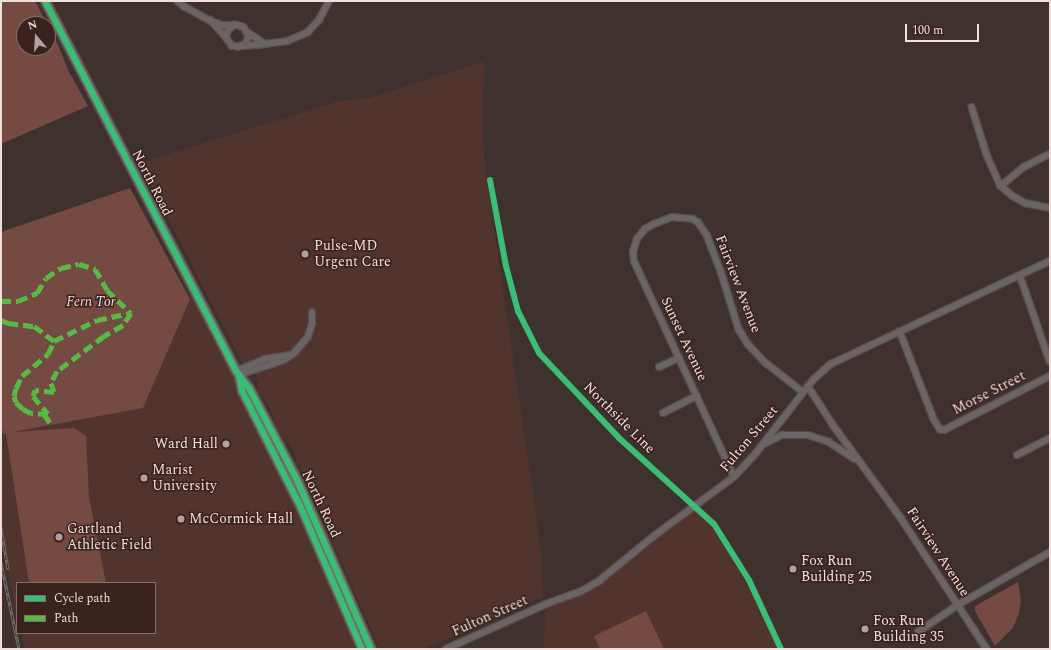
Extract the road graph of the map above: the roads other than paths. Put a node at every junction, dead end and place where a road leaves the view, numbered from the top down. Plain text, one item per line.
1 (45, 1) edge
2 (178, 1) edge
3 (329, 1) edge
4 (211, 21) junction
5 (234, 25) junction
6 (248, 33) junction
7 (226, 38) junction
8 (264, 44) junction
9 (243, 46) junction
10 (972, 107) dead end
11 (1050, 154) edge
12 (1001, 186) junction
13 (1050, 208) edge
14 (662, 220) joint
15 (1050, 261) edge
16 (1020, 275) junction
17 (312, 314) dead end
18 (900, 331) junction
19 (679, 358) junction
20 (1050, 361) edge
21 (659, 367) dead end
22 (237, 373) junction
23 (1050, 376) edge
24 (808, 386) junction
25 (803, 392) junction
26 (697, 396) junction
27 (663, 413) dead end
28 (1050, 438) edge
29 (758, 450) junction
30 (1017, 455) dead end
31 (867, 470) junction
32 (734, 477) junction
33 (1050, 552) edge
34 (958, 605) junction
35 (918, 632) dead end
36 (362, 649) edge
37 (371, 649) edge
38 (448, 649) edge
39 (987, 649) edge

1 - 22 highway, North Road
2 - 4 street
3 - 8 street
4 - 5 street
4 - 7 street
5 - 6 street
5 - 7 street
6 - 8 street
6 - 9 street
7 - 9 street
8 - 9 street
10 - 12 street
11 - 12 street
12 - 13 street
14 - 19 street, Sunset Avenue
14 - 25 street, Fairview Avenue
15 - 16 street, Fulton Street
16 - 18 street, Fulton Street
16 - 20 street
17 - 22 street
18 - 23 street, Morse Street
18 - 24 street, Fulton Street
19 - 21 street
19 - 26 street, Sunset Avenue
22 - 36 highway, North Road
22 - 37 highway, North Road
24 - 25 street, Fulton Street
24 - 31 street, Fairview Avenue
25 - 29 street, Fulton Street
26 - 27 street
26 - 32 street, Sunset Avenue
28 - 30 street
29 - 31 street, Fairview Avenue
29 - 32 street, Fulton Street
31 - 34 street, Fairview Avenue
32 - 38 street, Fulton Street
33 - 34 street
34 - 35 street
34 - 39 street, Fairview Avenue

